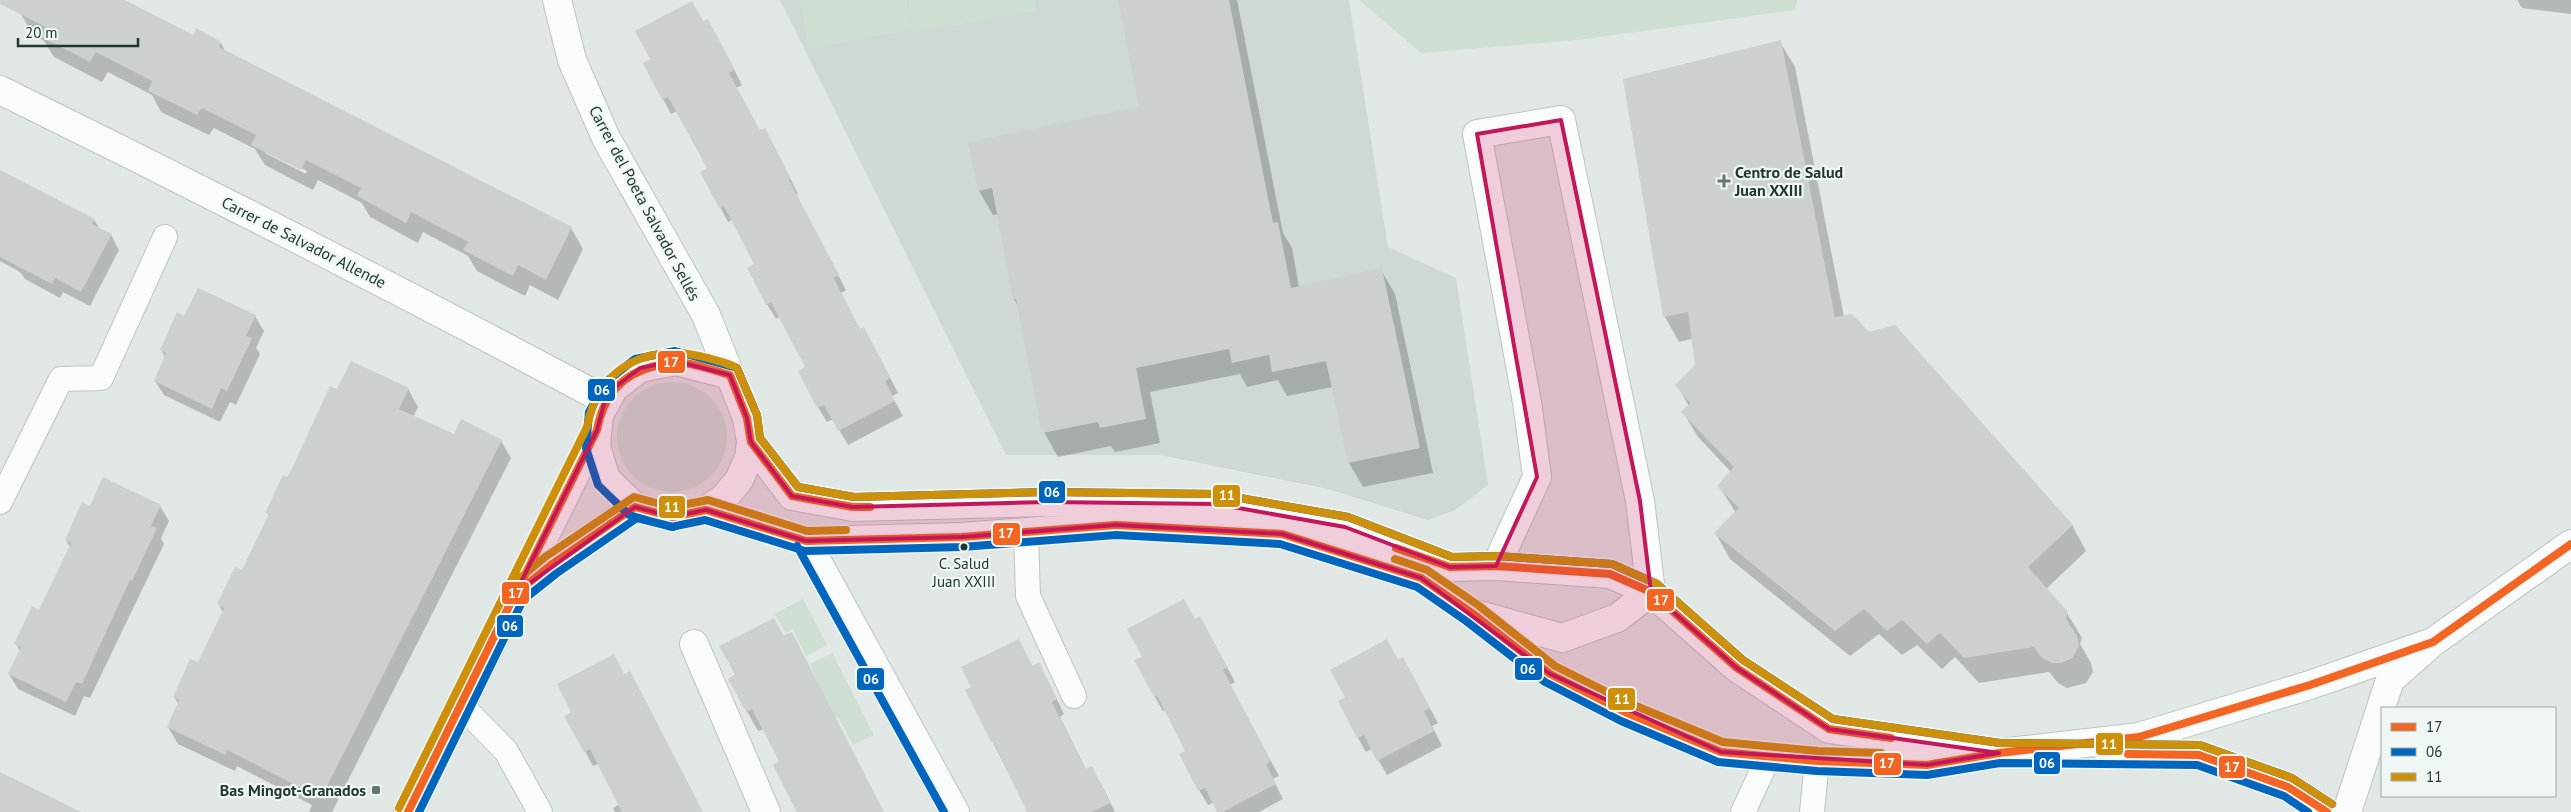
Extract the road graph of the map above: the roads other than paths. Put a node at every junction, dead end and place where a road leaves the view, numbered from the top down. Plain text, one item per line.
1 (557, 0) edge
2 (0, 90) edge
3 (166, 237) dead end
4 (730, 376) junction
5 (605, 400) junction
6 (597, 430) junction
7 (751, 442) junction
8 (0, 502) edge
9 (635, 507) junction
10 (706, 510) junction
11 (1026, 533) junction
12 (806, 541) junction
13 (2571, 544) edge
14 (1496, 566) junction
15 (1651, 592) junction
16 (516, 594) junction
17 (1472, 613) junction
18 (2433, 642) junction
19 (694, 644) dead end
20 (1074, 696) dead end
21 (461, 705) junction
22 (2381, 707) edge
23 (2381, 708) edge
24 (1999, 753) junction
25 (1769, 756) junction
26 (1817, 761) junction
27 (408, 812) edge
28 (540, 812) edge
29 (766, 812) edge
30 (955, 812) edge
31 (1743, 812) edge
32 (1812, 812) edge
33 (2327, 812) edge
34 (2347, 812) edge

1 - 4 street, Carrer del Poeta Salvador Sellés
2 - 5 street, Carrer de Salvador Allende
3 - 8 lane
4 - 5 street
4 - 7 street
5 - 6 street
6 - 9 street
6 - 16 street
7 - 10 street
7 - 14 street
9 - 10 street
9 - 16 street
10 - 12 street
11 - 12 street
11 - 17 street
11 - 20 lane
12 - 30 street
13 - 18 street
14 - 15 street
14 - 15 street
15 - 17 street
15 - 24 street
16 - 21 street
17 - 25 street
18 - 22 street
18 - 24 street
19 - 29 street
21 - 27 street
21 - 28 lane
23 - 34 street
24 - 26 street
24 - 33 street
25 - 26 street
25 - 31 lane
26 - 32 lane

